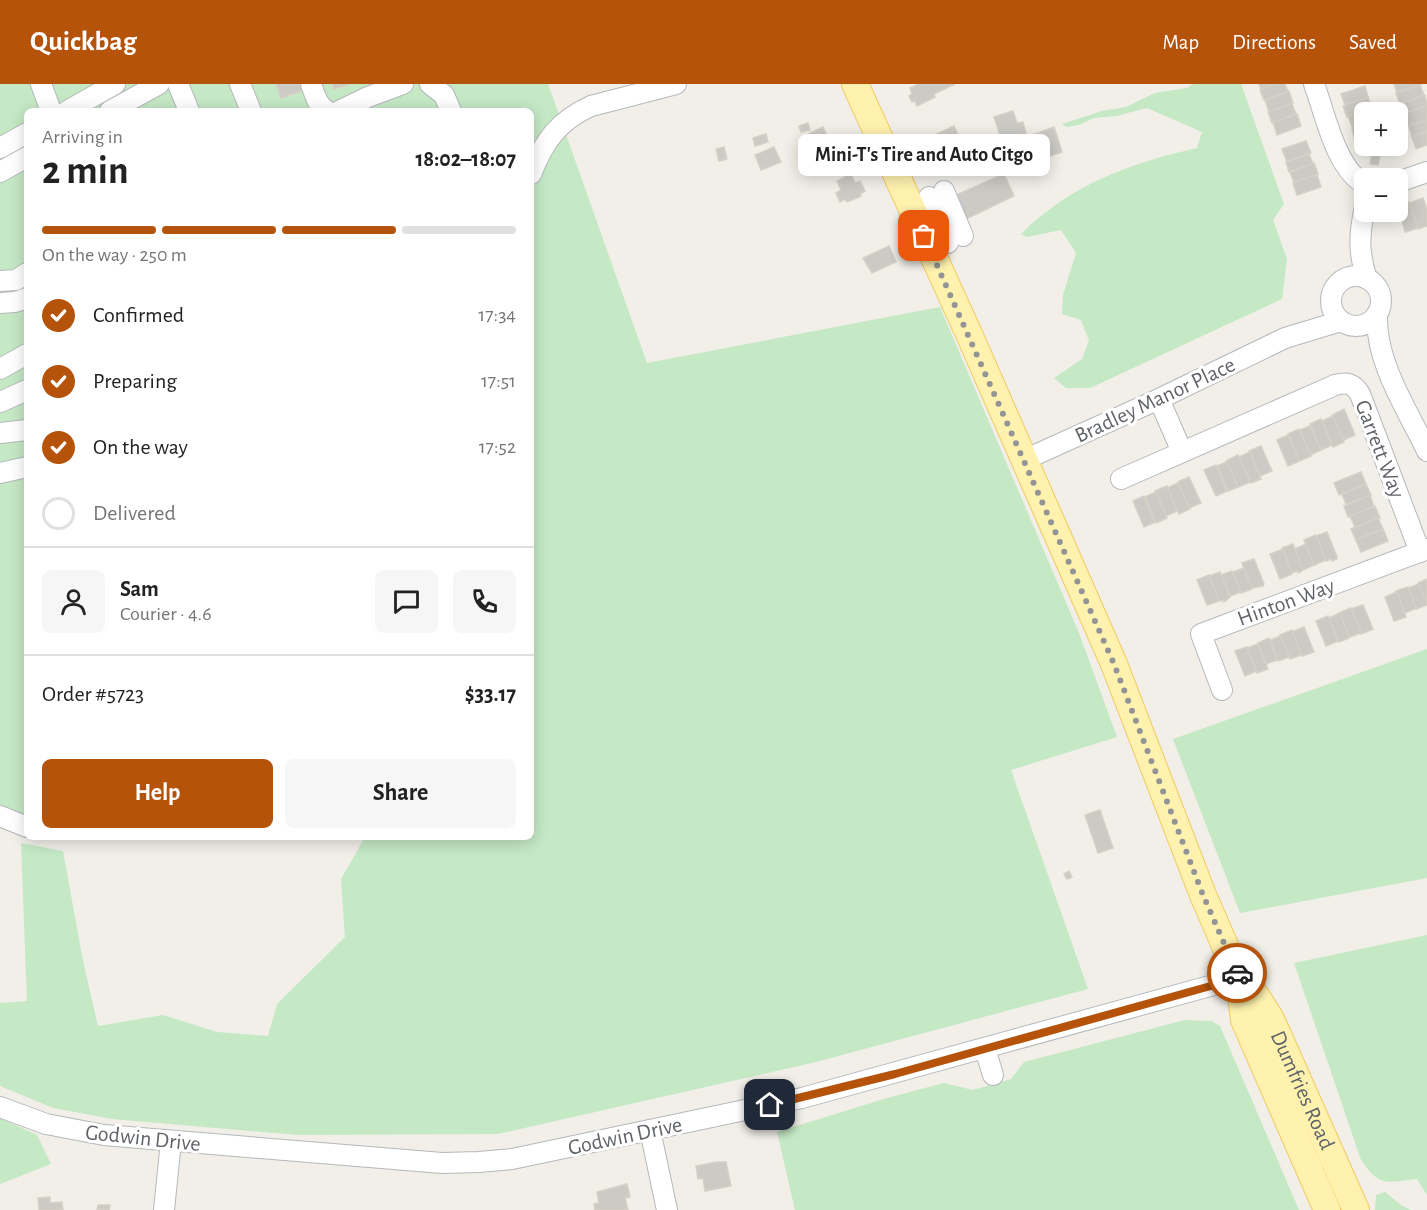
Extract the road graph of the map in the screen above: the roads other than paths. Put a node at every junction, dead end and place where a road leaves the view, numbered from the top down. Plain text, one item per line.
1 (41, 84) edge
2 (115, 84) edge
3 (159, 84) edge
4 (178, 84) edge
5 (240, 84) edge
6 (311, 84) edge
7 (403, 84) edge
8 (430, 84) edge
9 (675, 84) edge
10 (855, 84) edge
11 (1314, 84) edge
12 (50, 108) edge
13 (72, 108) edge
14 (115, 108) edge
15 (188, 108) edge
16 (250, 108) edge
17 (324, 108) edge
18 (345, 108) edge
19 (450, 108) edge
20 (24, 135) edge
21 (0, 148) edge
22 (24, 159) edge
23 (534, 168) edge
24 (0, 172) edge
25 (1427, 172) edge
26 (1354, 176) edge
27 (1408, 179) edge
28 (937, 194) dead end
29 (1362, 222) edge
30 (955, 240) dead end
31 (1359, 241) junction
32 (24, 275) edge
33 (1343, 279) junction
34 (1368, 279) junction
35 (0, 281) edge
36 (1331, 299) junction
37 (24, 300) edge
38 (24, 300) edge
39 (0, 303) edge
40 (0, 312) edge
41 (1377, 314) junction
42 (1349, 323) junction
43 (1284, 338) junction
44 (24, 356) edge
45 (1386, 366) junction
46 (0, 369) edge
47 (24, 391) edge
48 (1159, 399) junction
49 (0, 402) edge
50 (24, 430) edge
51 (0, 433) edge
52 (1427, 451) edge
53 (1182, 452) junction
54 (1024, 460) junction
55 (24, 468) edge
56 (0, 473) edge
57 (1121, 479) dead end
58 (1424, 551) edge
59 (1222, 690) dead end
60 (0, 816) edge
61 (24, 826) edge
62 (1239, 978) junction
63 (985, 1049) junction
64 (993, 1075) dead end
65 (0, 1107) edge
66 (650, 1131) junction
67 (171, 1141) junction
68 (164, 1210) edge
69 (667, 1210) edge
70 (1326, 1210) edge
71 (1356, 1210) edge

1 - 12 street
2 - 13 street
3 - 14 street
4 - 15 street
5 - 16 street
6 - 17 street
7 - 18 street
8 - 19 street
9 - 23 street
10 - 54 main road, Dumfries Road
11 - 26 street
20 - 21 street
22 - 24 street
25 - 27 street
28 - 30 street
29 - 31 street
31 - 33 street
31 - 34 street
32 - 35 street
33 - 34 street
33 - 36 street
34 - 41 street
36 - 42 street
36 - 43 street, Bradley Manor Place
37 - 39 street
38 - 40 street
41 - 42 street
41 - 45 street
42 - 43 street, Bradley Manor Place
42 - 45 street
43 - 48 street, Bradley Manor Place
44 - 46 street
45 - 52 street
47 - 49 street
48 - 53 street
48 - 54 street, Bradley Manor Place
50 - 51 street
53 - 57 street, Garrett Way
53 - 58 street, Garrett Way
54 - 62 main road, Dumfries Road
55 - 56 street
58 - 59 street, Hinton Way
60 - 61 street
62 - 63 street, Godwin Drive
62 - 70 main road, Dumfries Road
62 - 71 main road, Dumfries Road
63 - 64 street
63 - 66 street, Godwin Drive
65 - 67 street, Godwin Drive
66 - 67 street, Godwin Drive
66 - 69 street
67 - 68 street

